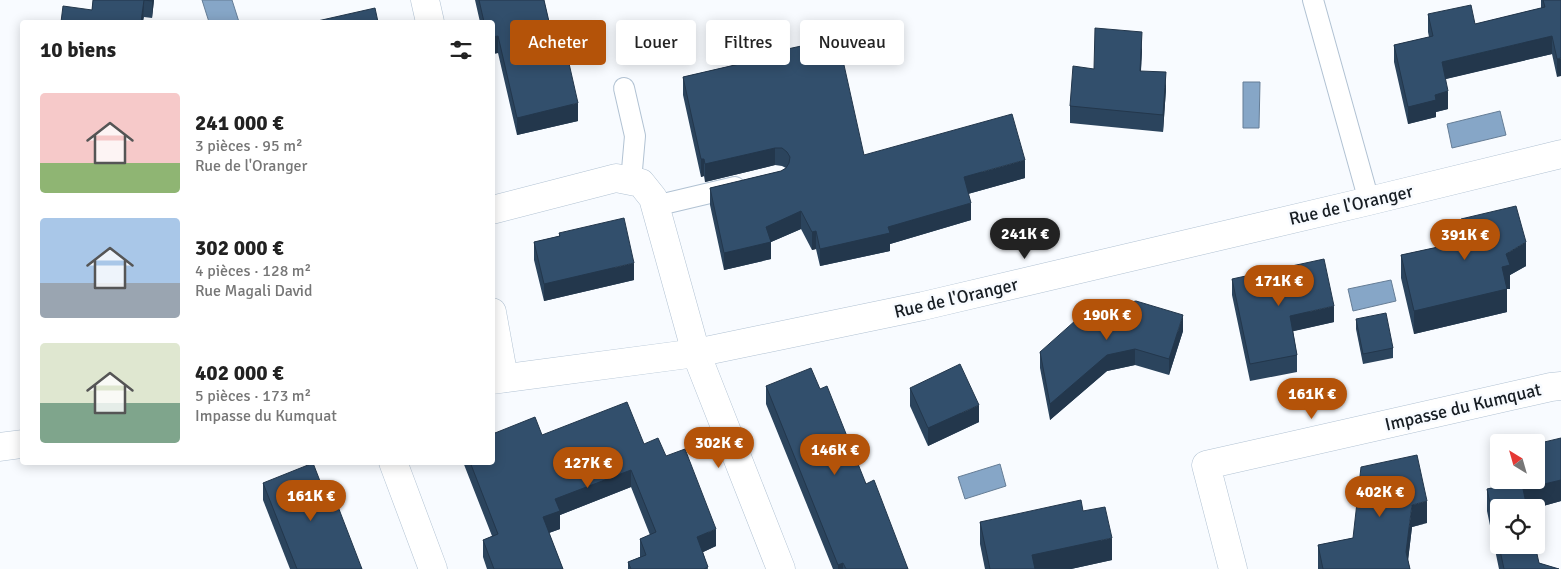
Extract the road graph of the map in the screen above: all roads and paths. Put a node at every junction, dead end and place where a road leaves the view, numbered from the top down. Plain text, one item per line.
1 (425, 0) edge
2 (1313, 0) edge
3 (430, 20) edge
4 (624, 88) dead end
5 (1561, 154) edge
6 (631, 181) junction
7 (750, 184) edge
8 (1369, 202) junction
9 (654, 206) junction
10 (495, 209) edge
11 (495, 346) edge
12 (696, 354) junction
13 (498, 379) edge
14 (1561, 386) edge
15 (20, 444) edge
16 (0, 447) edge
17 (394, 465) edge
18 (433, 569) edge
19 (781, 569) edge
20 (1233, 569) edge

1 - 3 street
2 - 8 lane
4 - 6 lane
5 - 8 street, Rue de l'Oranger
6 - 9 street
6 - 10 street
7 - 9 lane
8 - 12 street, Rue de l'Oranger
9 - 12 street
11 - 13 street
12 - 13 street, Rue de l'Oranger
12 - 19 street
14 - 20 street, Impasse du Kumquat
15 - 16 street
17 - 18 street

